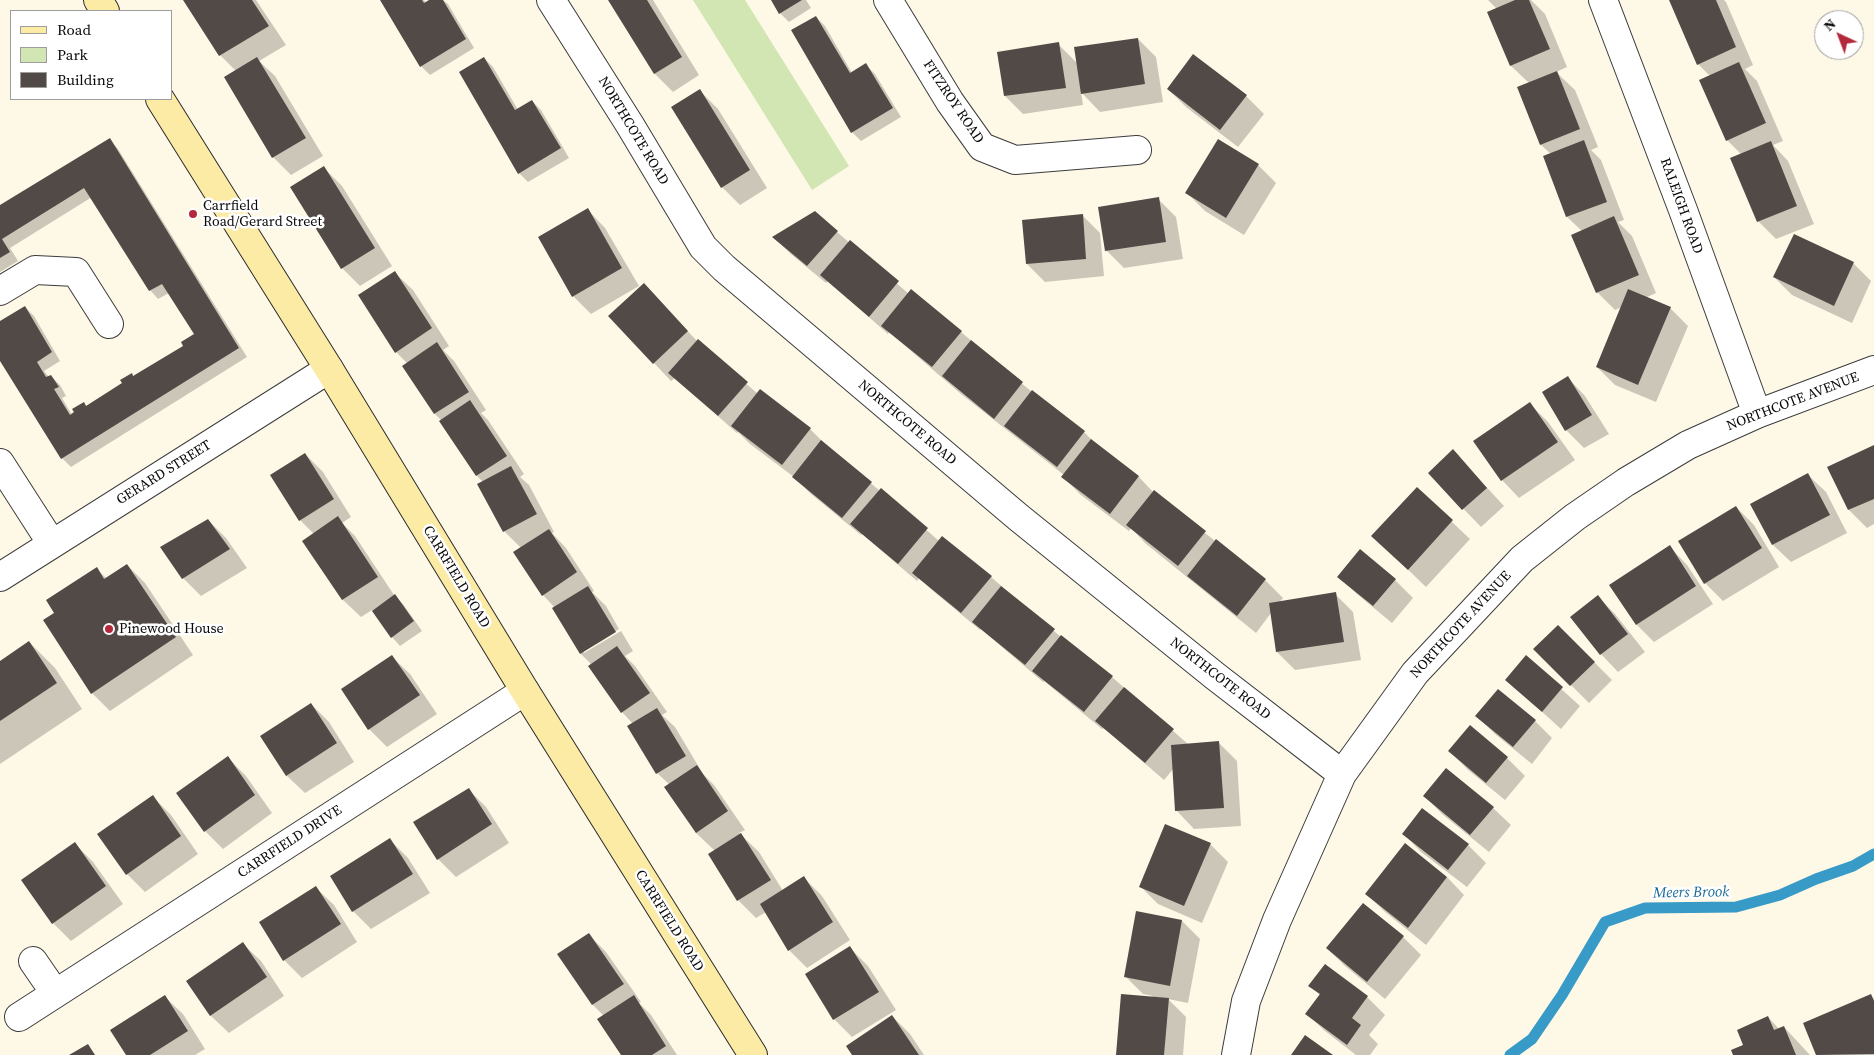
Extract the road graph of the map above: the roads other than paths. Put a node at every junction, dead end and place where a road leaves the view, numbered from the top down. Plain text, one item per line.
1 (551, 0) edge
2 (888, 0) edge
3 (1602, 0) edge
4 (161, 100) edge
5 (1137, 150) dead end
6 (0, 291) edge
7 (109, 324) dead end
8 (329, 369) junction
9 (1874, 370) edge
10 (1757, 414) junction
11 (0, 463) edge
12 (52, 544) junction
13 (0, 577) edge
14 (525, 692) junction
15 (1342, 774) junction
16 (33, 961) dead end
17 (56, 993) junction
18 (18, 1017) dead end
19 (753, 1055) edge
20 (1236, 1055) edge

1 - 15 street, NORTHCOTE ROAD
2 - 5 street, FITZROY ROAD
3 - 10 street, RALEIGH ROAD
4 - 8 street, CARRFIELD ROAD
6 - 7 street
8 - 12 street, GERARD STREET
8 - 14 street, CARRFIELD ROAD
9 - 10 street, NORTHCOTE AVENUE
10 - 15 street, NORTHCOTE AVENUE
11 - 12 street
12 - 13 street, GERARD STREET
14 - 17 street, CARRFIELD DRIVE
14 - 19 street, CARRFIELD ROAD
15 - 20 street, NORTHCOTE AVENUE
16 - 17 street
17 - 18 street, CARRFIELD DRIVE

